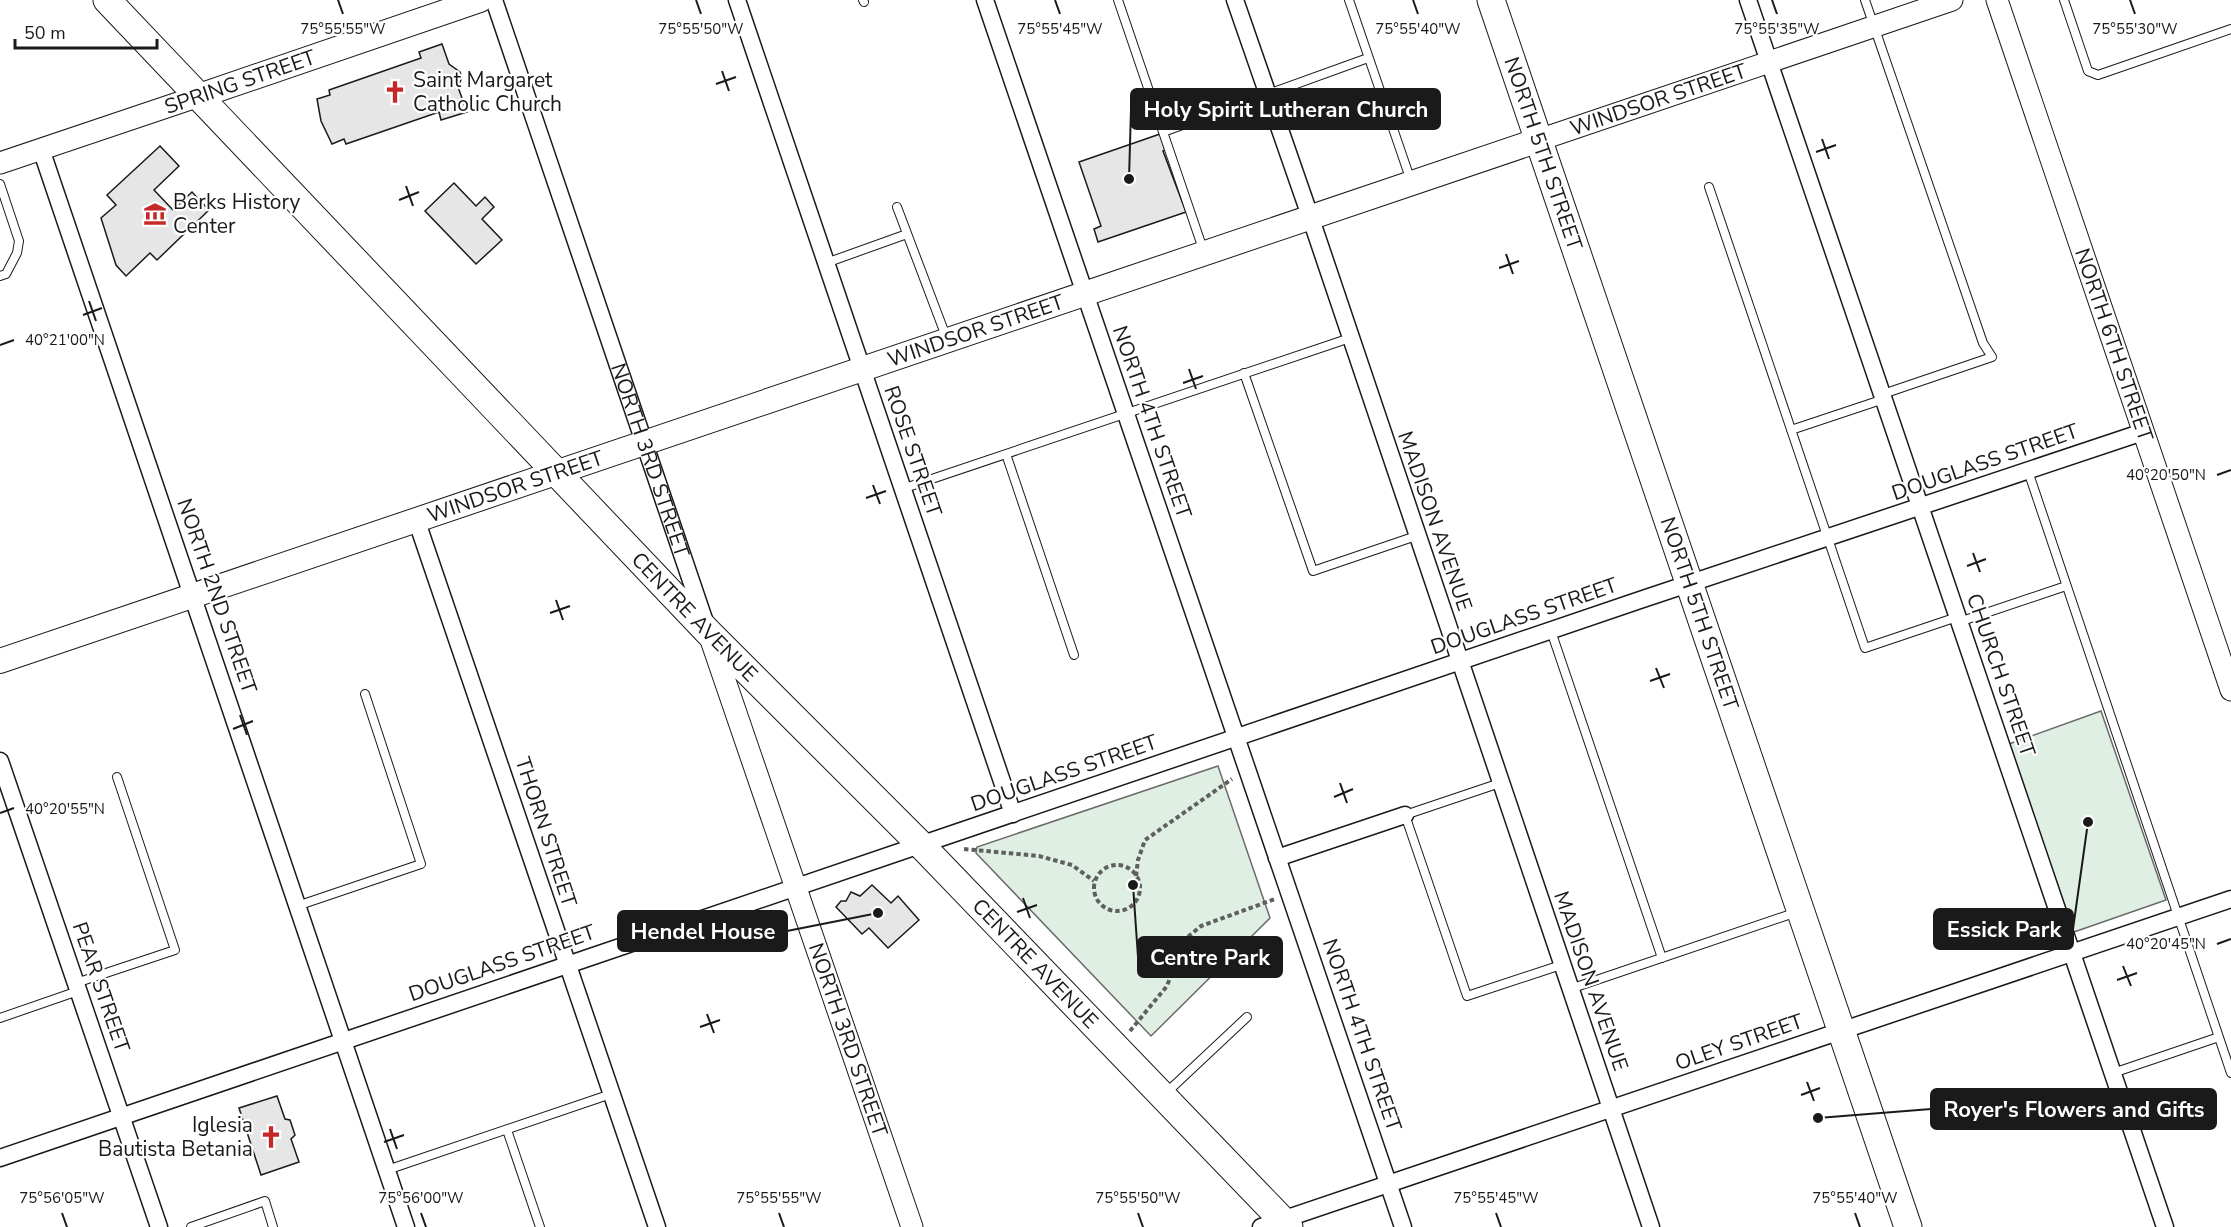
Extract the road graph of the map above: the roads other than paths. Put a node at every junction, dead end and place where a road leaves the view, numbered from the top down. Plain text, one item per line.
1 (107, 0) edge
2 (480, 0) edge
3 (494, 0) edge
4 (736, 0) edge
5 (985, 0) edge
6 (1118, 0) edge
7 (1235, 0) edge
8 (1348, 0) edge
9 (1491, 0) edge
10 (1748, 0) edge
11 (1865, 0) edge
12 (1952, 0) edge
13 (1997, 0) edge
14 (2064, 0) edge
15 (1876, 26) junction
16 (2231, 29) edge
17 (1368, 58) junction
18 (1769, 62) junction
19 (1267, 95) junction
20 (200, 96) junction
21 (1163, 132) junction
22 (1539, 140) junction
23 (41, 149) junction
24 (0, 163) edge
25 (1411, 182) junction
26 (0, 184) edge
27 (1709, 187) dead end
28 (897, 207) dead end
29 (1310, 216) junction
30 (907, 234) junction
31 (1204, 253) junction
32 (826, 263) junction
33 (0, 276) edge
34 (1084, 293) junction
35 (1350, 338) junction
36 (947, 340) junction
37 (861, 368) junction
38 (1245, 373) junction
39 (1883, 397) junction
40 (1125, 414) junction
41 (1791, 430) junction
42 (2143, 432) junction
43 (645, 442) junction
44 (1006, 454) junction
45 (2028, 471) junction
46 (558, 472) junction
47 (902, 489) junction
48 (1921, 507) junction
49 (416, 519) junction
50 (1416, 537) junction
51 (1828, 538) junction
52 (1690, 584) junction
53 (2066, 586) junction
54 (192, 595) junction
55 (1958, 620) junction
56 (1551, 630) junction
57 (708, 632) junction
58 (1074, 655) dead end
59 (2226, 659) edge
60 (0, 661) edge
61 (1459, 663) junction
62 (2231, 690) edge
63 (365, 694) dead end
64 (1236, 738) junction
65 (0, 761) edge
66 (117, 777) dead end
67 (1500, 783) junction
68 (5, 791) edge
69 (1013, 814) junction
70 (1406, 815) junction
71 (921, 845) junction
72 (1277, 858) junction
73 (795, 888) junction
74 (2231, 899) edge
75 (297, 906) junction
76 (1800, 911) junction
77 (2178, 917) junction
78 (2071, 953) junction
79 (1662, 958) junction
80 (1561, 965) junction
81 (567, 966) junction
82 (77, 987) junction
83 (1570, 989) junction
84 (1247, 1017) dead end
85 (0, 1018) edge
86 (1841, 1031) junction
87 (2219, 1037) junction
88 (344, 1041) junction
89 (2113, 1073) junction
90 (2231, 1073) edge
91 (611, 1095) junction
92 (1162, 1096) junction
93 (1611, 1109) junction
94 (121, 1117) junction
95 (507, 1130) junction
96 (0, 1158) edge
97 (387, 1170) junction
98 (1389, 1184) junction
99 (1277, 1225) edge
100 (159, 1227) edge
101 (191, 1227) edge
102 (273, 1227) edge
103 (406, 1227) edge
104 (540, 1227) edge
105 (657, 1227) edge
106 (912, 1227) edge
107 (1403, 1227) edge
108 (1651, 1227) edge
109 (1908, 1227) edge
110 (2165, 1227) edge

1 - 20 main road, CENTRE AVENUE
2 - 20 main road, SPRING STREET
3 - 43 street, NORTH 3RD STREET
4 - 32 street, ROSE STREET
5 - 34 street, NORTH 4TH STREET
6 - 21 lane
7 - 19 street, MADISON AVENUE
8 - 17 lane
9 - 22 main road, NORTH 5TH STREET
10 - 18 street, CHURCH STREET
11 - 15 lane
12 - 15 street, WINDSOR STREET
13 - 42 street, NORTH 6TH STREET
14 - 16 lane
15 - 18 street, WINDSOR STREET
15 - 39 lane
17 - 19 lane
17 - 25 lane
18 - 22 street, WINDSOR STREET
18 - 39 street, CHURCH STREET
19 - 21 lane
19 - 29 street, MADISON AVENUE
20 - 23 street, SPRING STREET
20 - 46 main road, CENTRE AVENUE
21 - 31 lane
22 - 25 main road, WINDSOR STREET
22 - 52 main road, NORTH 5TH STREET
23 - 24 street, SPRING STREET
23 - 54 street, NORTH 2ND STREET
25 - 29 main road, WINDSOR STREET
26 - 33 lane
27 - 41 lane
28 - 30 lane
29 - 31 main road, WINDSOR STREET
29 - 35 street, MADISON AVENUE
30 - 32 lane
30 - 36 lane
31 - 34 main road, WINDSOR STREET
32 - 37 street, ROSE STREET
34 - 36 main road, WINDSOR STREET
34 - 40 street, NORTH 4TH STREET
35 - 38 lane
35 - 50 street, MADISON AVENUE
36 - 37 main road, WINDSOR STREET
37 - 43 main road, WINDSOR STREET
37 - 47 street, ROSE STREET
38 - 40 lane
38 - 50 lane
39 - 41 lane
39 - 48 street, CHURCH STREET
40 - 44 lane
40 - 64 street, NORTH 4TH STREET
41 - 51 lane
42 - 45 street, DOUGLASS STREET
42 - 59 street, NORTH 6TH STREET
43 - 46 main road, WINDSOR STREET
43 - 57 street, NORTH 3RD STREET
44 - 47 lane
44 - 58 lane
45 - 48 street, DOUGLASS STREET
45 - 53 lane
46 - 49 main road, WINDSOR STREET
46 - 57 main road, CENTRE AVENUE
47 - 69 street, ROSE STREET
48 - 51 street, DOUGLASS STREET
48 - 55 street, CHURCH STREET
49 - 54 main road, WINDSOR STREET
49 - 81 street, THORN STREET
50 - 61 street, MADISON AVENUE
51 - 52 street, DOUGLASS STREET
51 - 55 lane
52 - 56 street, DOUGLASS STREET
52 - 76 main road, NORTH 5TH STREET
53 - 55 lane
53 - 77 lane
54 - 60 main road, WINDSOR STREET
54 - 75 street, NORTH 2ND STREET
55 - 78 street, CHURCH STREET
56 - 61 street, DOUGLASS STREET
56 - 79 lane
57 - 71 main road, CENTRE AVENUE
57 - 73 street, NORTH 3RD STREET
59 - 62 street, NORTH 6TH STREET
61 - 64 street, DOUGLASS STREET
61 - 67 street, MADISON AVENUE
63 - 75 lane
64 - 69 street, DOUGLASS STREET
64 - 72 street, NORTH 4TH STREET
65 - 68 street, PEAR STREET
66 - 82 lane
67 - 70 lane
67 - 80 street, MADISON AVENUE
68 - 82 street, PEAR STREET
69 - 71 street, DOUGLASS STREET
70 - 72 street
70 - 80 lane
71 - 73 street, DOUGLASS STREET
71 - 92 main road, CENTRE AVENUE
72 - 98 street, NORTH 4TH STREET
73 - 81 street, DOUGLASS STREET
73 - 106 street, NORTH 3RD STREET
74 - 77 street, OLEY STREET
75 - 88 street, NORTH 2ND STREET
76 - 79 lane
76 - 86 main road, NORTH 5TH STREET
77 - 78 street, OLEY STREET
77 - 87 lane
78 - 86 street, OLEY STREET
78 - 89 street, CHURCH STREET
79 - 83 lane
80 - 83 street, MADISON AVENUE
81 - 88 street, DOUGLASS STREET
81 - 91 street, THORN STREET
82 - 85 lane
82 - 94 street, PEAR STREET
83 - 93 street, MADISON AVENUE
84 - 92 lane
86 - 93 street, OLEY STREET
86 - 109 main road, NORTH 5TH STREET
87 - 89 lane
87 - 90 lane
88 - 94 street, DOUGLASS STREET
88 - 97 street, NORTH 2ND STREET
89 - 110 street, CHURCH STREET
91 - 95 lane
91 - 105 street, THORN STREET
92 - 99 main road, CENTRE AVENUE
93 - 98 street, OLEY STREET
93 - 108 street, MADISON AVENUE
94 - 96 street, DOUGLASS STREET
94 - 100 street, PEAR STREET
95 - 97 lane
95 - 104 lane
97 - 103 street, NORTH 2ND STREET
98 - 99 street, OLEY STREET
98 - 107 street, NORTH 4TH STREET
101 - 102 lane

